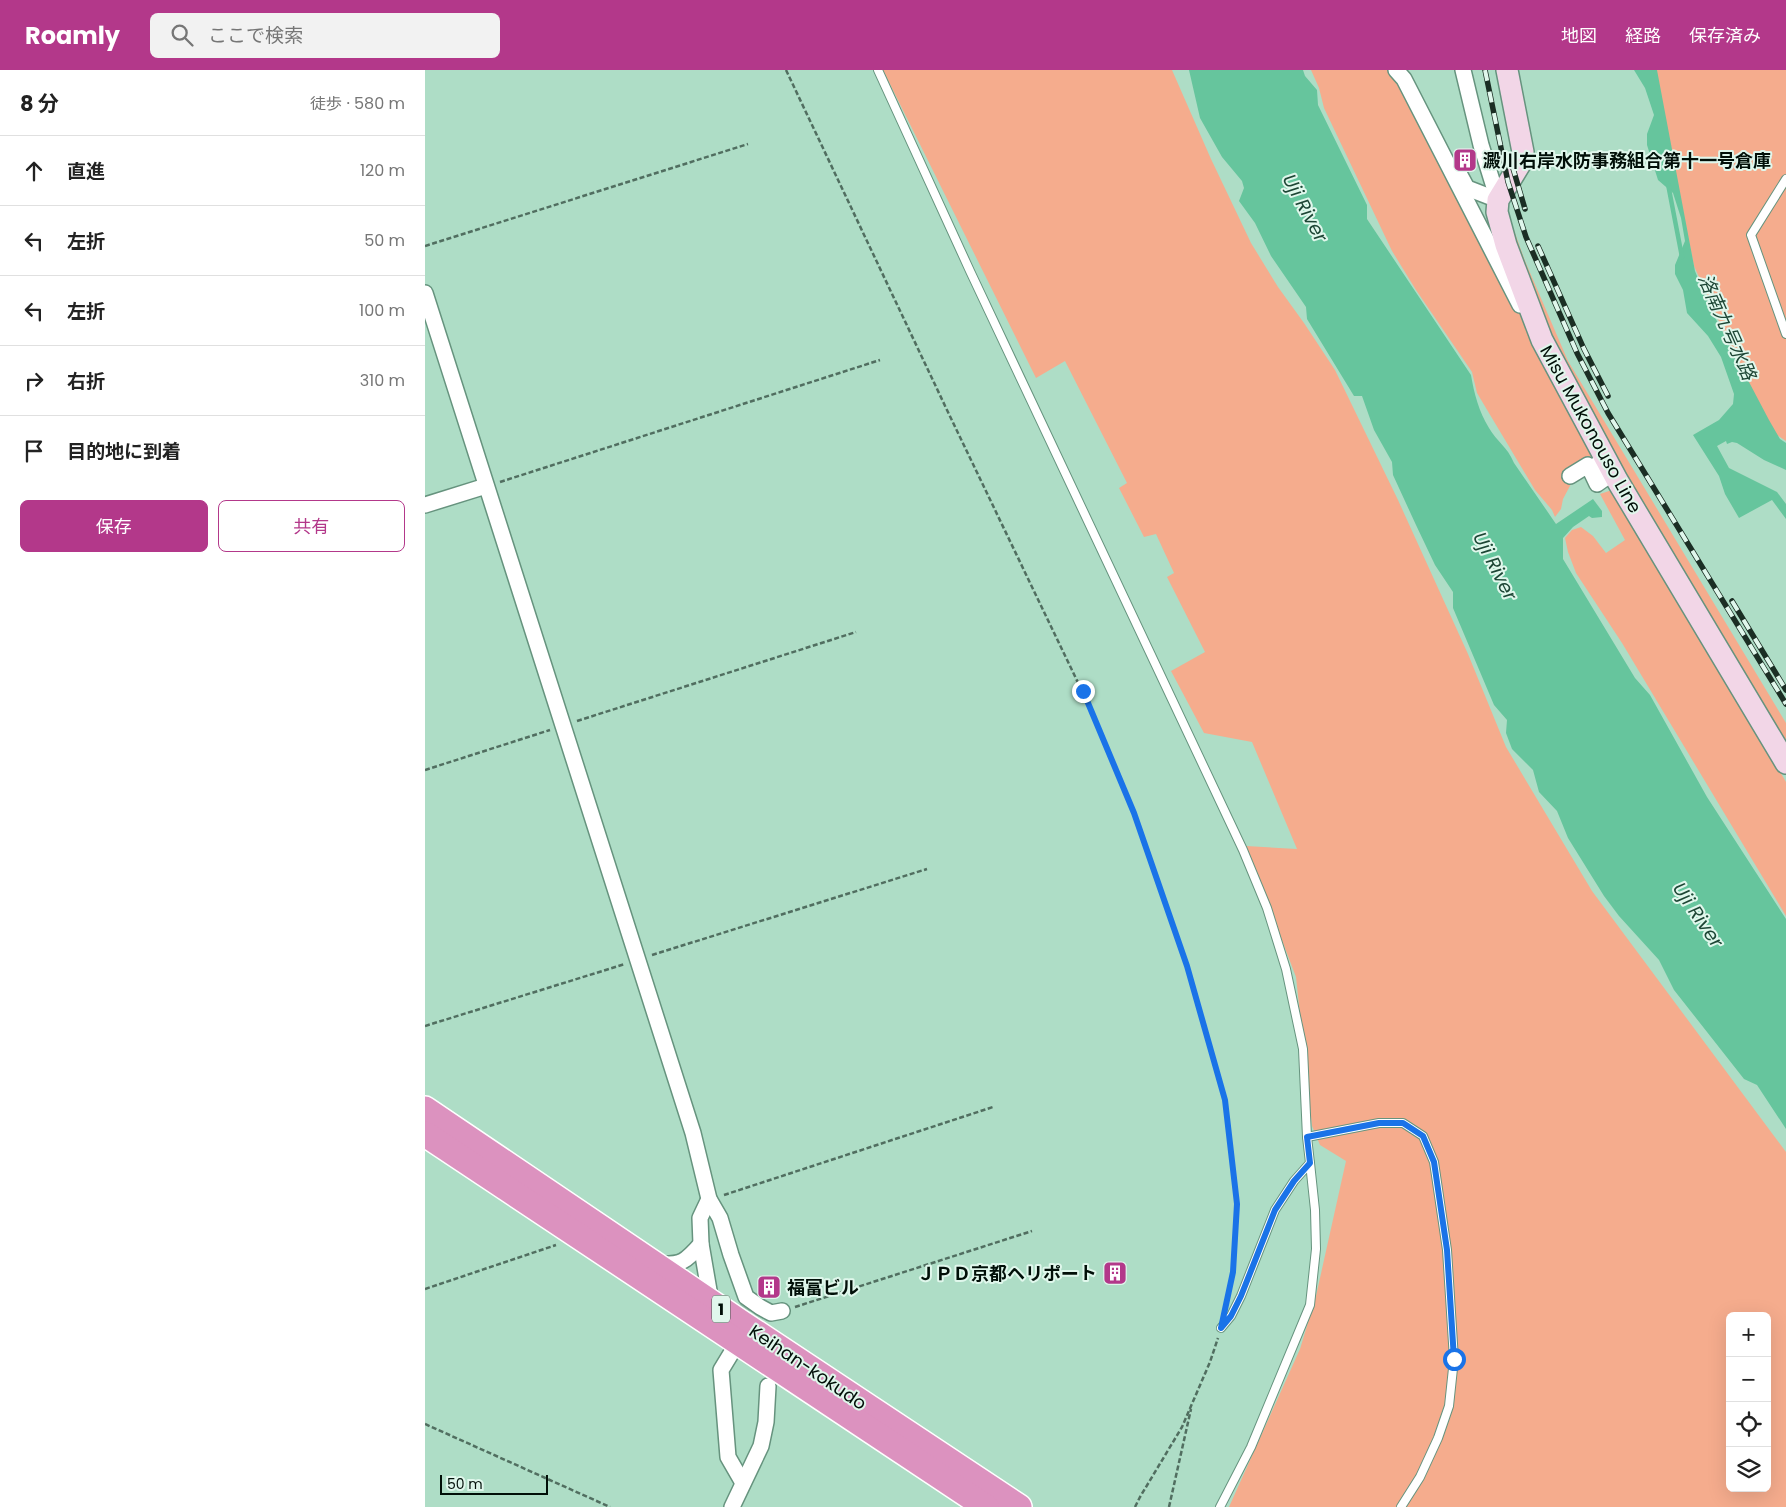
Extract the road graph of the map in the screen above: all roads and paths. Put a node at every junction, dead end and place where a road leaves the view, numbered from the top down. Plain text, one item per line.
1 (786, 70) edge
2 (878, 70) edge
3 (1396, 70) edge
4 (1402, 70) edge
5 (1463, 70) edge
6 (1507, 70) edge
7 (748, 144) dead end
8 (1786, 180) edge
9 (1465, 199) junction
10 (1498, 200) junction
11 (425, 246) edge
12 (425, 293) edge
13 (1786, 334) edge
14 (880, 360) dead end
15 (1570, 476) dead end
16 (486, 486) junction
17 (425, 505) edge
18 (856, 632) dead end
19 (563, 726) junction
20 (1786, 763) edge
21 (425, 770) edge
22 (927, 869) dead end
23 (638, 960) junction
24 (425, 1026) edge
25 (993, 1107) dead end
26 (425, 1109) edge
27 (425, 1134) edge
28 (1307, 1137) junction
29 (1310, 1163) junction
30 (709, 1200) junction
31 (1031, 1231) dead end
32 (580, 1237) junction
33 (701, 1244) junction
34 (656, 1264) junction
35 (425, 1289) edge
36 (1227, 1300) dead end
37 (711, 1302) junction
38 (782, 1311) joint
39 (1221, 1328) joint
40 (738, 1342) junction
41 (768, 1386) dead end
42 (1192, 1403) junction
43 (425, 1424) edge
44 (743, 1482) junction
45 (610, 1507) edge
46 (732, 1507) edge
47 (986, 1507) edge
48 (1019, 1507) edge
49 (1135, 1507) edge
50 (1169, 1507) edge
51 (1220, 1507) edge
52 (1401, 1507) edge

1 - 36 path
2 - 28 lane
3 - 9 street
4 - 10 street
5 - 10 street
6 - 10 main road
7 - 11 path
8 - 13 lane
9 - 10 street
9 - 15 street
10 - 20 main road, Misu Mukonouso Line
12 - 16 street
14 - 16 path
16 - 17 street
16 - 19 street
18 - 19 path
19 - 21 path
19 - 23 street
22 - 23 path
23 - 24 path
23 - 30 street
25 - 30 path
26 - 34 highway, Keihan-kokudo / 1
27 - 32 highway, Keihan-kokudo / 1
28 - 29 lane
28 - 52 lane
29 - 39 lane
29 - 51 lane
30 - 33 street
30 - 38 street
31 - 38 path
32 - 35 path
32 - 40 highway, Keihan-kokudo / 1
33 - 34 street
33 - 37 street
34 - 37 highway, Keihan-kokudo / 1
37 - 48 highway, Keihan-kokudo / 1
39 - 42 path
40 - 44 street
40 - 47 highway, Keihan-kokudo / 1
41 - 44 street
42 - 49 path
42 - 50 path
43 - 45 path
44 - 46 street

